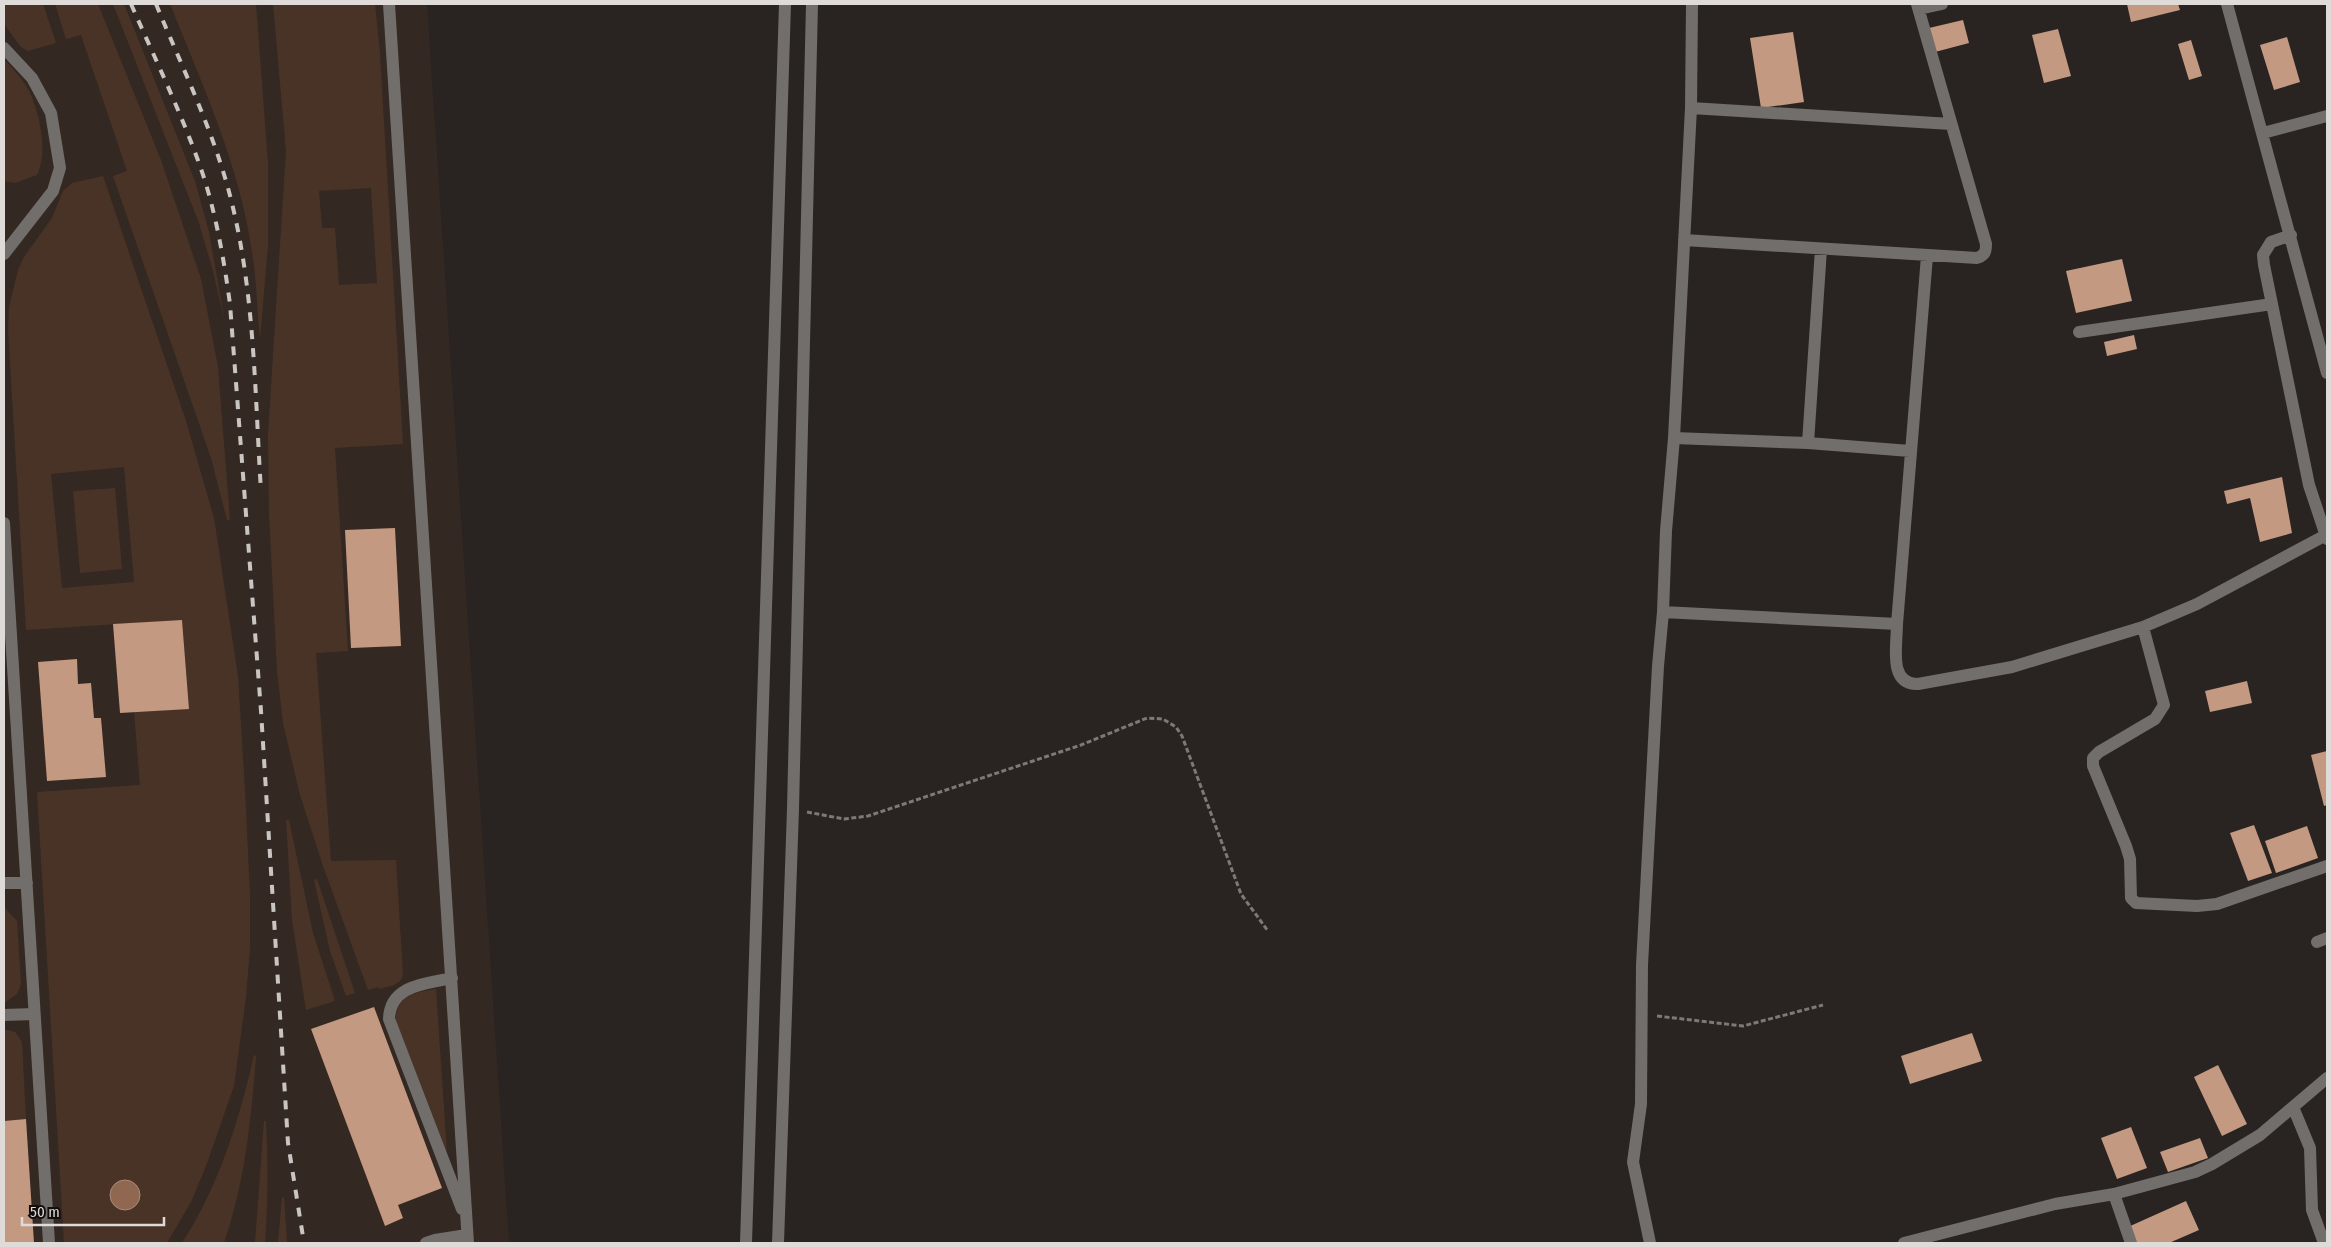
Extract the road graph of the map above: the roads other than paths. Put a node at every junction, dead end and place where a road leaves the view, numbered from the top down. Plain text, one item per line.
1 (389, 4) edge
2 (785, 4) edge
3 (812, 4) edge
4 (1692, 4) edge
5 (1942, 4) edge
6 (2227, 4) edge
7 (1918, 6) edge
8 (4, 48) edge
9 (1691, 108) junction
10 (2327, 116) edge
11 (1951, 124) junction
12 (2263, 133) junction
13 (2291, 234) junction
14 (1684, 240) junction
15 (1821, 249) junction
16 (4, 254) edge
17 (1927, 256) junction
18 (2272, 304) junction
19 (2079, 332) dead end
20 (2327, 373) edge
21 (1674, 438) junction
22 (1808, 443) junction
23 (1910, 450) junction
24 (4, 523) edge
25 (2326, 538) edge
26 (1663, 612) junction
27 (1897, 624) junction
28 (2143, 627) junction
29 (2327, 866) edge
30 (4, 883) edge
31 (27, 883) junction
32 (452, 978) junction
33 (34, 1014) junction
34 (4, 1015) edge
35 (2327, 1078) edge
36 (2293, 1108) junction
37 (2114, 1194) junction
38 (466, 1222) junction
39 (468, 1239) edge
40 (49, 1243) edge
41 (426, 1243) edge
42 (746, 1243) edge
43 (778, 1243) edge
44 (1650, 1243) edge
45 (1904, 1243) edge
46 (2131, 1243) edge
47 (2324, 1243) edge

1 - 32 street
2 - 42 street
3 - 43 street
4 - 9 street
5 - 7 street
6 - 12 street
7 - 11 street
8 - 16 street
9 - 11 street
9 - 14 street
10 - 12 street
11 - 17 street
12 - 13 street
13 - 18 street
13 - 20 street
14 - 15 street
14 - 21 street
15 - 17 street
15 - 22 street
17 - 23 street
18 - 19 street
18 - 25 street
21 - 22 street
21 - 26 street
22 - 23 street
23 - 27 street
24 - 31 street
25 - 28 street
26 - 27 street
26 - 44 street
27 - 28 street
28 - 29 street
30 - 31 street
31 - 33 street
32 - 38 street
32 - 38 street
33 - 34 street
33 - 40 street
35 - 36 street
36 - 37 street
36 - 47 street
37 - 45 street
37 - 46 street
38 - 39 street
39 - 41 street

